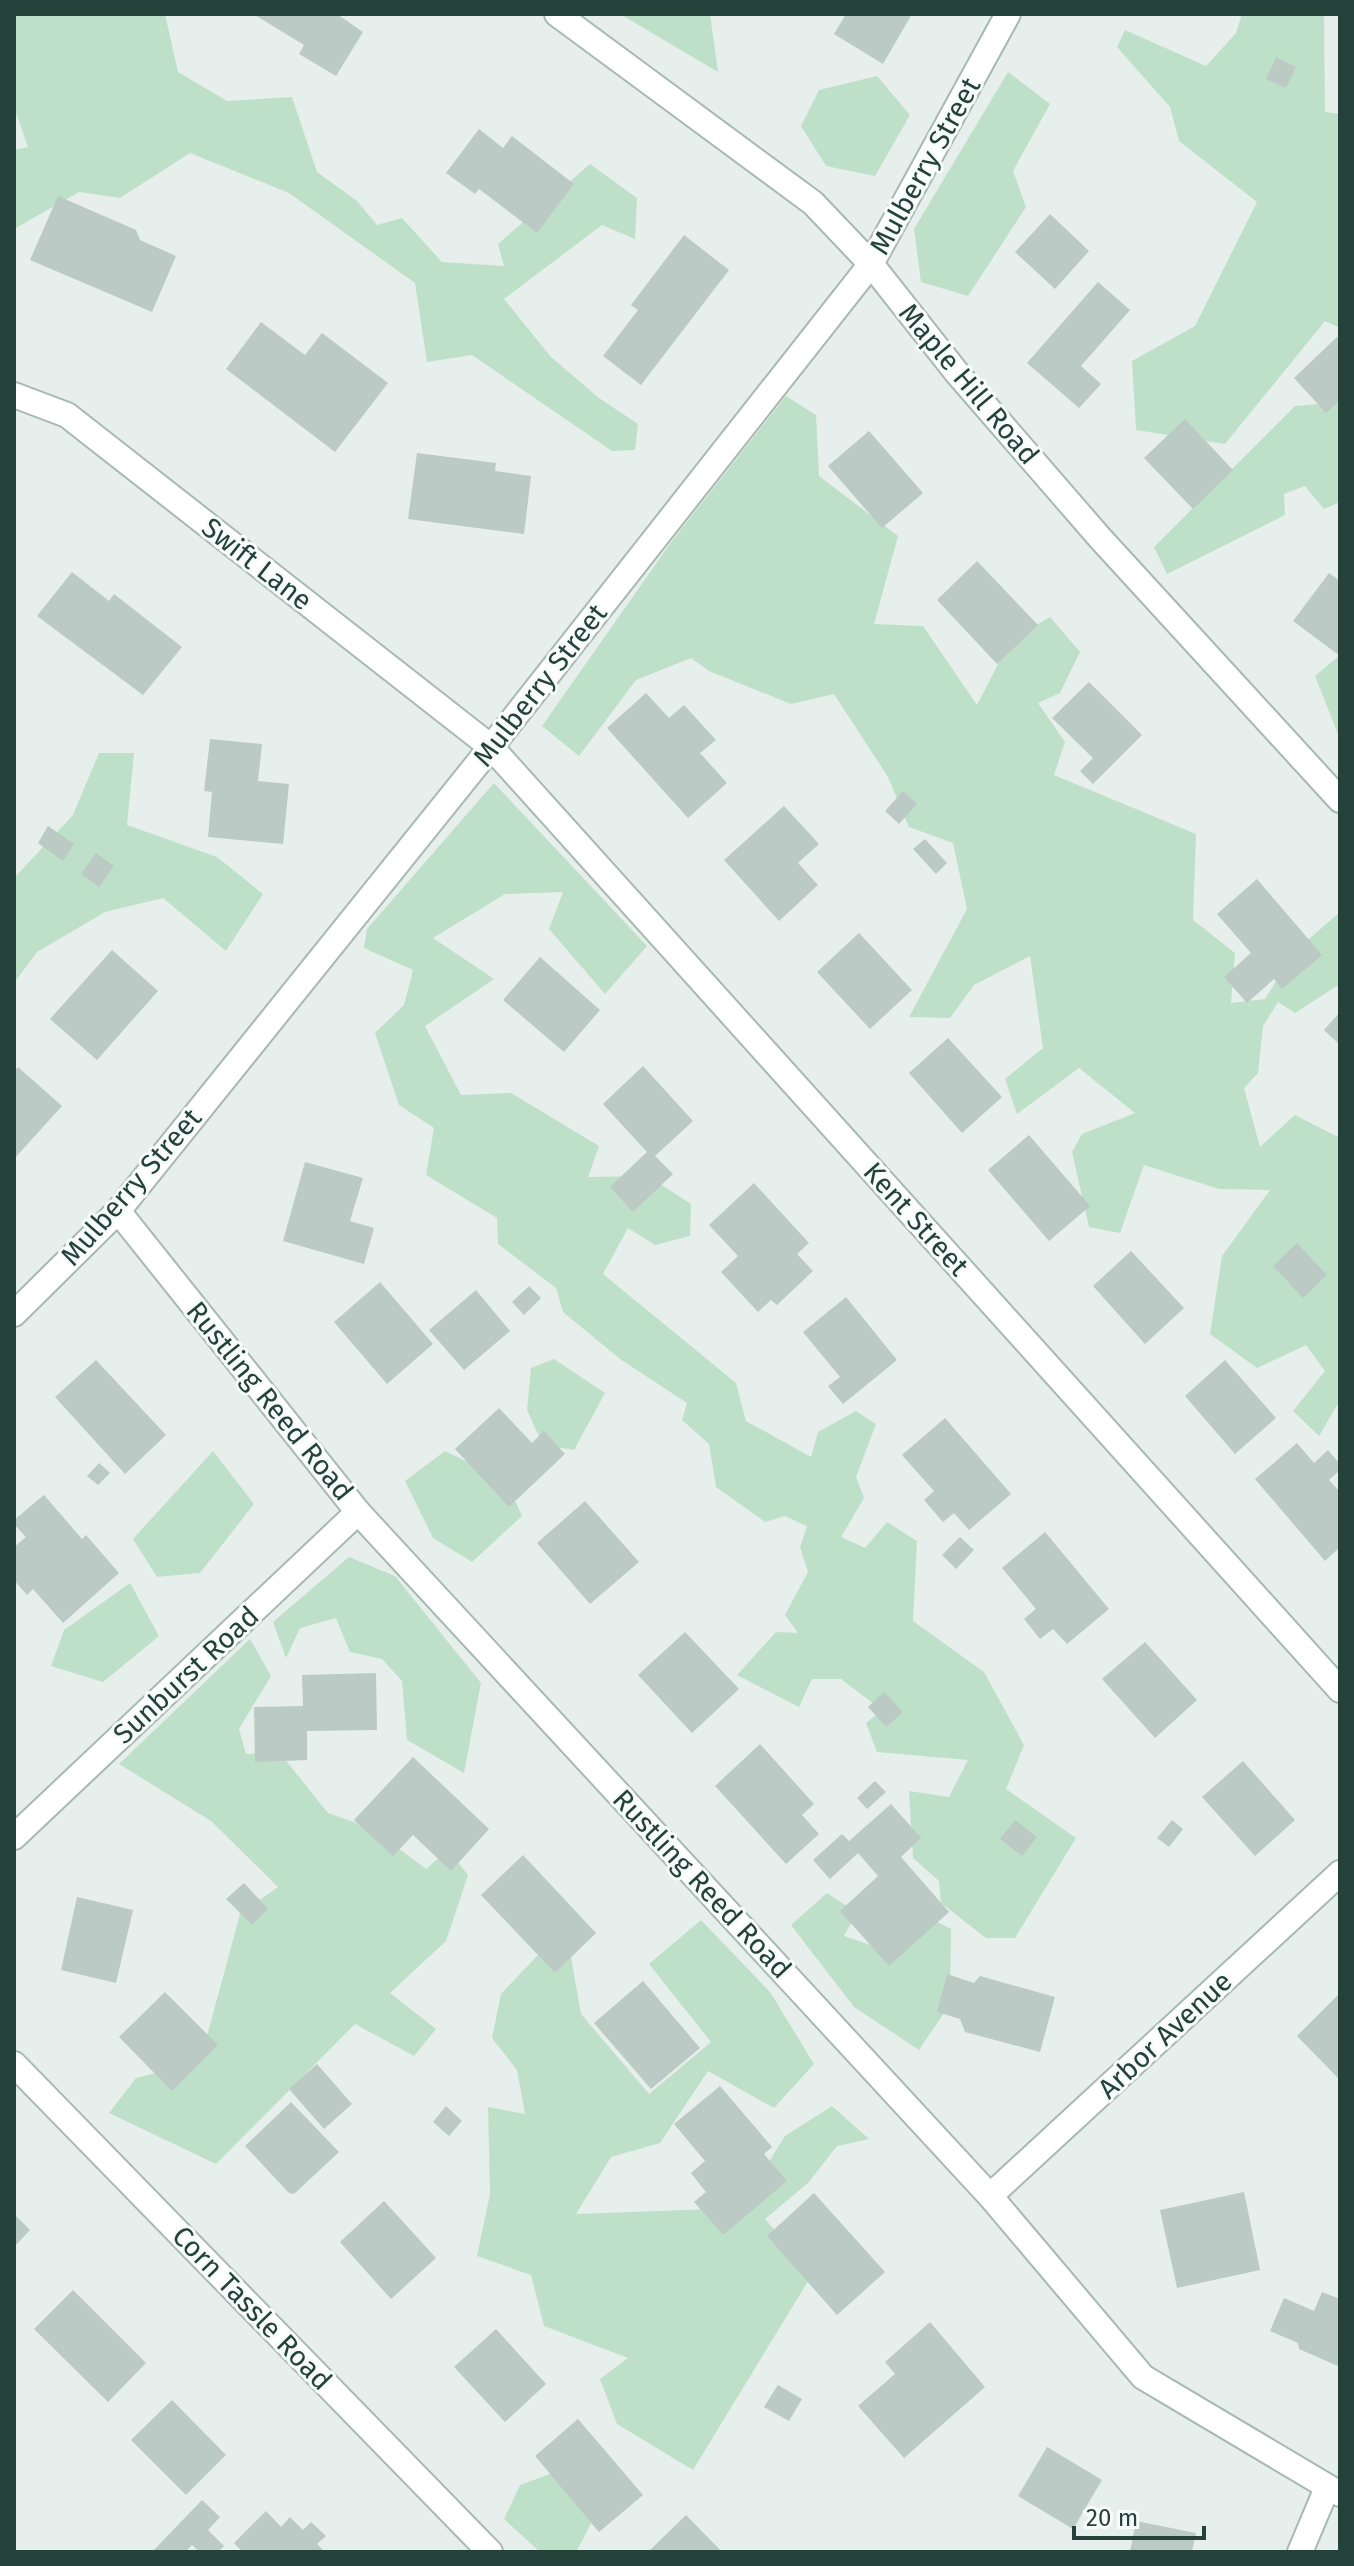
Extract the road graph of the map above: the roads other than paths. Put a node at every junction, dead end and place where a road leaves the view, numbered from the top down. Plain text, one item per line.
1 (557, 14) edge
2 (1008, 14) edge
3 (871, 264) junction
4 (14, 395) edge
5 (491, 747) junction
6 (1340, 800) edge
7 (118, 1211) junction
8 (14, 1314) edge
9 (358, 1512) junction
10 (1340, 1690) edge
11 (14, 1837) edge
12 (1340, 1873) edge
13 (14, 2064) edge
14 (990, 2196) junction
15 (1334, 2491) edge
16 (490, 2552) edge
17 (1300, 2552) edge

1 - 3 street, Maple Hill Road
2 - 3 street, Mulberry Street
3 - 5 street, Mulberry Street
3 - 6 street, Maple Hill Road
4 - 5 street, Swift Lane
5 - 7 street, Mulberry Street
5 - 10 street, Kent Street
7 - 8 street, Mulberry Street
7 - 9 street, Rustling Reed Road
9 - 11 street, Sunburst Road
9 - 14 street, Rustling Reed Road
12 - 14 street, Arbor Avenue
13 - 16 street, Corn Tassle Road
14 - 15 street, Rustling Reed Road
15 - 17 street

